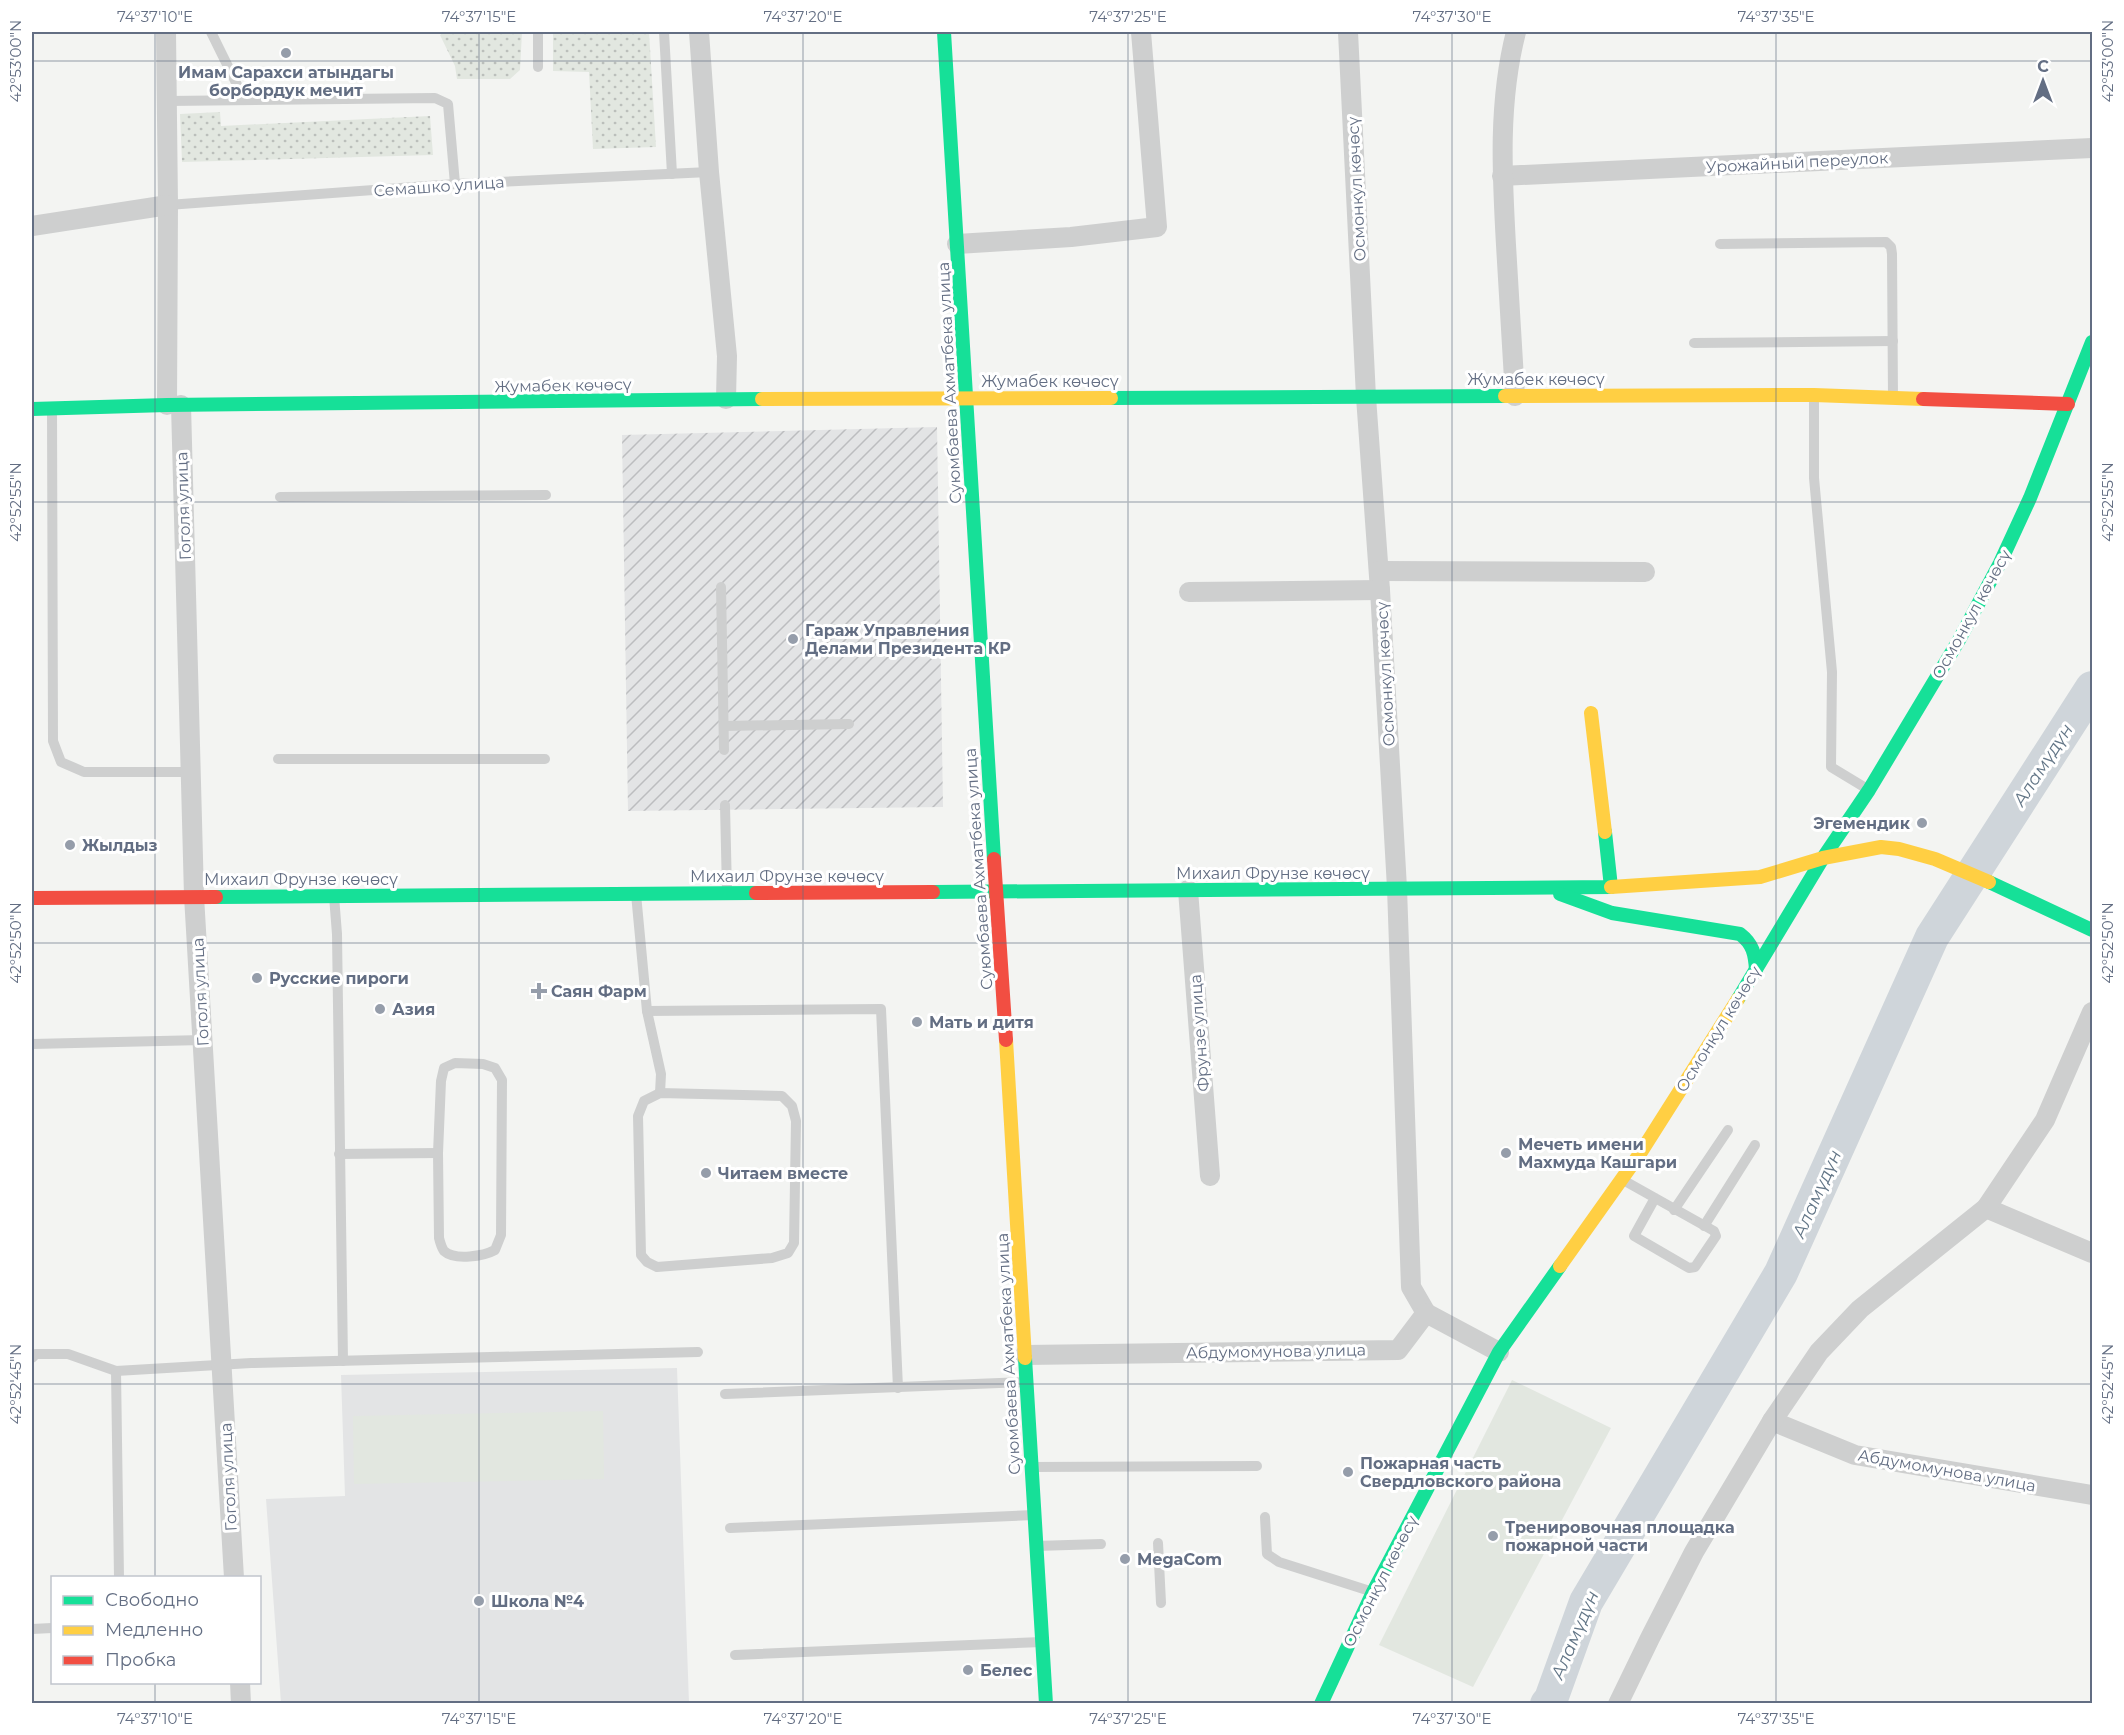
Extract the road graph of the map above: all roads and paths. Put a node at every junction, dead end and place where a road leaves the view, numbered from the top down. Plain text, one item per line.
1 (166, 32) edge
2 (211, 32) edge
3 (538, 32) edge
4 (664, 32) edge
5 (699, 32) edge
6 (944, 32) edge
7 (1141, 32) edge
8 (1348, 32) edge
9 (1516, 32) edge
10 (538, 67) dead end
11 (244, 99) junction
12 (168, 101) junction
13 (2092, 148) edge
14 (709, 172) junction
15 (672, 174) junction
16 (1502, 176) junction
17 (455, 184) junction
18 (168, 205) junction
19 (32, 226) edge
20 (957, 244) junction
21 (1720, 244) dead end
22 (1893, 341) junction
23 (2092, 342) edge
24 (1694, 343) dead end
25 (1814, 395) junction
26 (1515, 396) junction
27 (1366, 397) junction
28 (966, 398) junction
29 (1893, 398) junction
30 (726, 399) junction
31 (2068, 404) junction
32 (174, 405) junction
33 (32, 409) edge
34 (52, 409) junction
35 (546, 495) dead end
36 (280, 497) dead end
37 (1645, 572) dead end
38 (1379, 580) junction
39 (721, 587) dead end
40 (1189, 592) dead end
41 (1591, 713) dead end
42 (849, 724) dead end
43 (724, 726) junction
44 (724, 750) dead end
45 (278, 759) dead end
46 (545, 759) dead end
47 (190, 772) junction
48 (1869, 790) junction
49 (725, 804) dead end
50 (1823, 858) junction
51 (1611, 887) junction
52 (1397, 888) junction
53 (1544, 888) junction
54 (1188, 890) junction
55 (996, 891) junction
56 (727, 893) junction
57 (636, 894) junction
58 (334, 895) junction
59 (194, 896) junction
60 (32, 898) edge
61 (2092, 930) edge
62 (1756, 970) junction
63 (647, 1011) junction
64 (2092, 1012) edge
65 (202, 1040) junction
66 (32, 1044) edge
67 (660, 1093) junction
68 (1728, 1130) dead end
69 (1755, 1145) dead end
70 (438, 1153) junction
71 (339, 1154) junction
72 (1210, 1176) dead end
73 (1621, 1179) junction
74 (1655, 1198) junction
75 (1986, 1208) junction
76 (1674, 1210) junction
77 (1704, 1226) junction
78 (2092, 1253) edge
79 (1425, 1313) junction
80 (698, 1352) dead end
81 (1499, 1352) junction
82 (1025, 1355) junction
83 (32, 1358) edge
84 (343, 1361) junction
85 (221, 1364) junction
86 (116, 1371) junction
87 (1026, 1382) junction
88 (898, 1388) junction
89 (725, 1394) dead end
90 (1772, 1421) junction
91 (1257, 1466) dead end
92 (1031, 1467) junction
93 (2092, 1495) edge
94 (1034, 1515) junction
95 (1265, 1517) dead end
96 (730, 1528) dead end
97 (1158, 1543) dead end
98 (1101, 1544) dead end
99 (1036, 1546) junction
100 (119, 1576) edge
101 (234, 1576) edge
102 (1373, 1592) junction
103 (1161, 1603) dead end
104 (51, 1628) edge
105 (32, 1629) edge
106 (1042, 1642) junction
107 (735, 1655) dead end
108 (240, 1684) edge
109 (241, 1704) edge
110 (1046, 1704) edge
111 (1321, 1704) edge
112 (1618, 1704) edge

1 - 12 street, Гоголя улица
2 - 11 lane
3 - 10 lane
4 - 15 lane
5 - 14 street
6 - 20 street, Суюмбаева Ахматбека улица
7 - 20 street
8 - 27 street, Осмонкул көчөсү
9 - 16 street
11 - 12 lane
11 - 17 lane
12 - 18 street, Гоголя улица
13 - 16 street, Урожайный переулок
14 - 15 lane, Семашко улица
14 - 30 street
15 - 17 lane, Семашко улица
16 - 26 street
17 - 18 lane, Семашко улица
18 - 19 street
18 - 32 street, Гоголя улица
20 - 28 street, Суюмбаева Ахматбека улица
21 - 22 lane
22 - 24 lane
22 - 29 lane
23 - 31 street, Осмонкул көчөсү
25 - 26 street, Жумабек көчөсү
25 - 29 street, Жумабек көчөсү
25 - 48 lane
26 - 27 street, Жумабек көчөсү
27 - 28 street, Жумабек көчөсү
27 - 38 street, Осмонкул көчөсү
28 - 30 street, Жумабек көчөсү
28 - 55 street, Суюмбаева Ахматбека улица
29 - 31 street, Жумабек көчөсү
30 - 32 street, Жумабек көчөсү
31 - 48 street, Осмонкул көчөсү
32 - 34 street, Жумабек көчөсү
32 - 47 street, Гоголя улица
33 - 34 street, Жумабек көчөсү
34 - 47 lane
35 - 36 lane
37 - 38 street
38 - 40 street
38 - 52 street, Осмонкул көчөсү
39 - 43 lane
41 - 51 street
42 - 43 lane
43 - 44 lane
45 - 46 lane
47 - 59 street, Гоголя улица
48 - 50 street, Осмонкул көчөсү
49 - 56 lane
50 - 51 street, Михаил Фрунзе көчөсү
50 - 61 street, Михаил Фрунзе көчөсү
50 - 62 street, Осмонкул көчөсү
51 - 53 street, Михаил Фрунзе көчөсү
52 - 53 street, Михаил Фрунзе көчөсү
52 - 54 street, Михаил Фрунзе көчөсү
52 - 79 street, Осмонкул көчөсү
53 - 62 street, Михаил Фрунзе көчөсү
54 - 55 street, Михаил Фрунзе көчөсү
54 - 72 street, Фрунзе улица
55 - 56 street, Михаил Фрунзе көчөсү
55 - 82 street, Суюмбаева Ахматбека улица
56 - 57 street, Михаил Фрунзе көчөсү
57 - 58 street, Михаил Фрунзе көчөсү
57 - 63 lane
58 - 59 street, Михаил Фрунзе көчөсү
58 - 71 lane
59 - 60 street, Михаил Фрунзе көчөсү
59 - 65 street, Гоголя улица
62 - 73 street, Осмонкул көчөсү
63 - 67 lane
63 - 88 lane
64 - 75 street
65 - 66 lane
65 - 85 street, Гоголя улица
67 - 67 lane
68 - 76 lane
69 - 77 lane
70 - 70 lane
70 - 71 lane
71 - 84 lane
73 - 74 lane
73 - 81 street, Осмонкул көчөсү
74 - 76 lane
74 - 77 lane
75 - 78 street
75 - 90 street
76 - 77 lane
79 - 81 street
79 - 82 street, Абдумомунова улица
80 - 84 lane
81 - 102 street, Осмонкул көчөсү
82 - 87 street, Суюмбаева Ахматбека улица
83 - 86 lane
84 - 85 lane
85 - 86 lane
85 - 101 street, Гоголя улица
86 - 100 lane
87 - 88 lane
87 - 92 street, Суюмбаева Ахматбека улица
88 - 89 lane
90 - 93 street, Абдумомунова улица
90 - 112 street
91 - 92 lane
92 - 94 street, Суюмбаева Ахматбека улица
94 - 96 lane
94 - 99 street, Суюмбаева Ахматбека улица
95 - 102 lane
97 - 103 lane
98 - 99 lane
99 - 106 street, Суюмбаева Ахматбека улица
102 - 111 street, Осмонкул көчөсү
104 - 105 lane
106 - 107 lane
106 - 110 street, Суюмбаева Ахматбека улица
108 - 109 street

